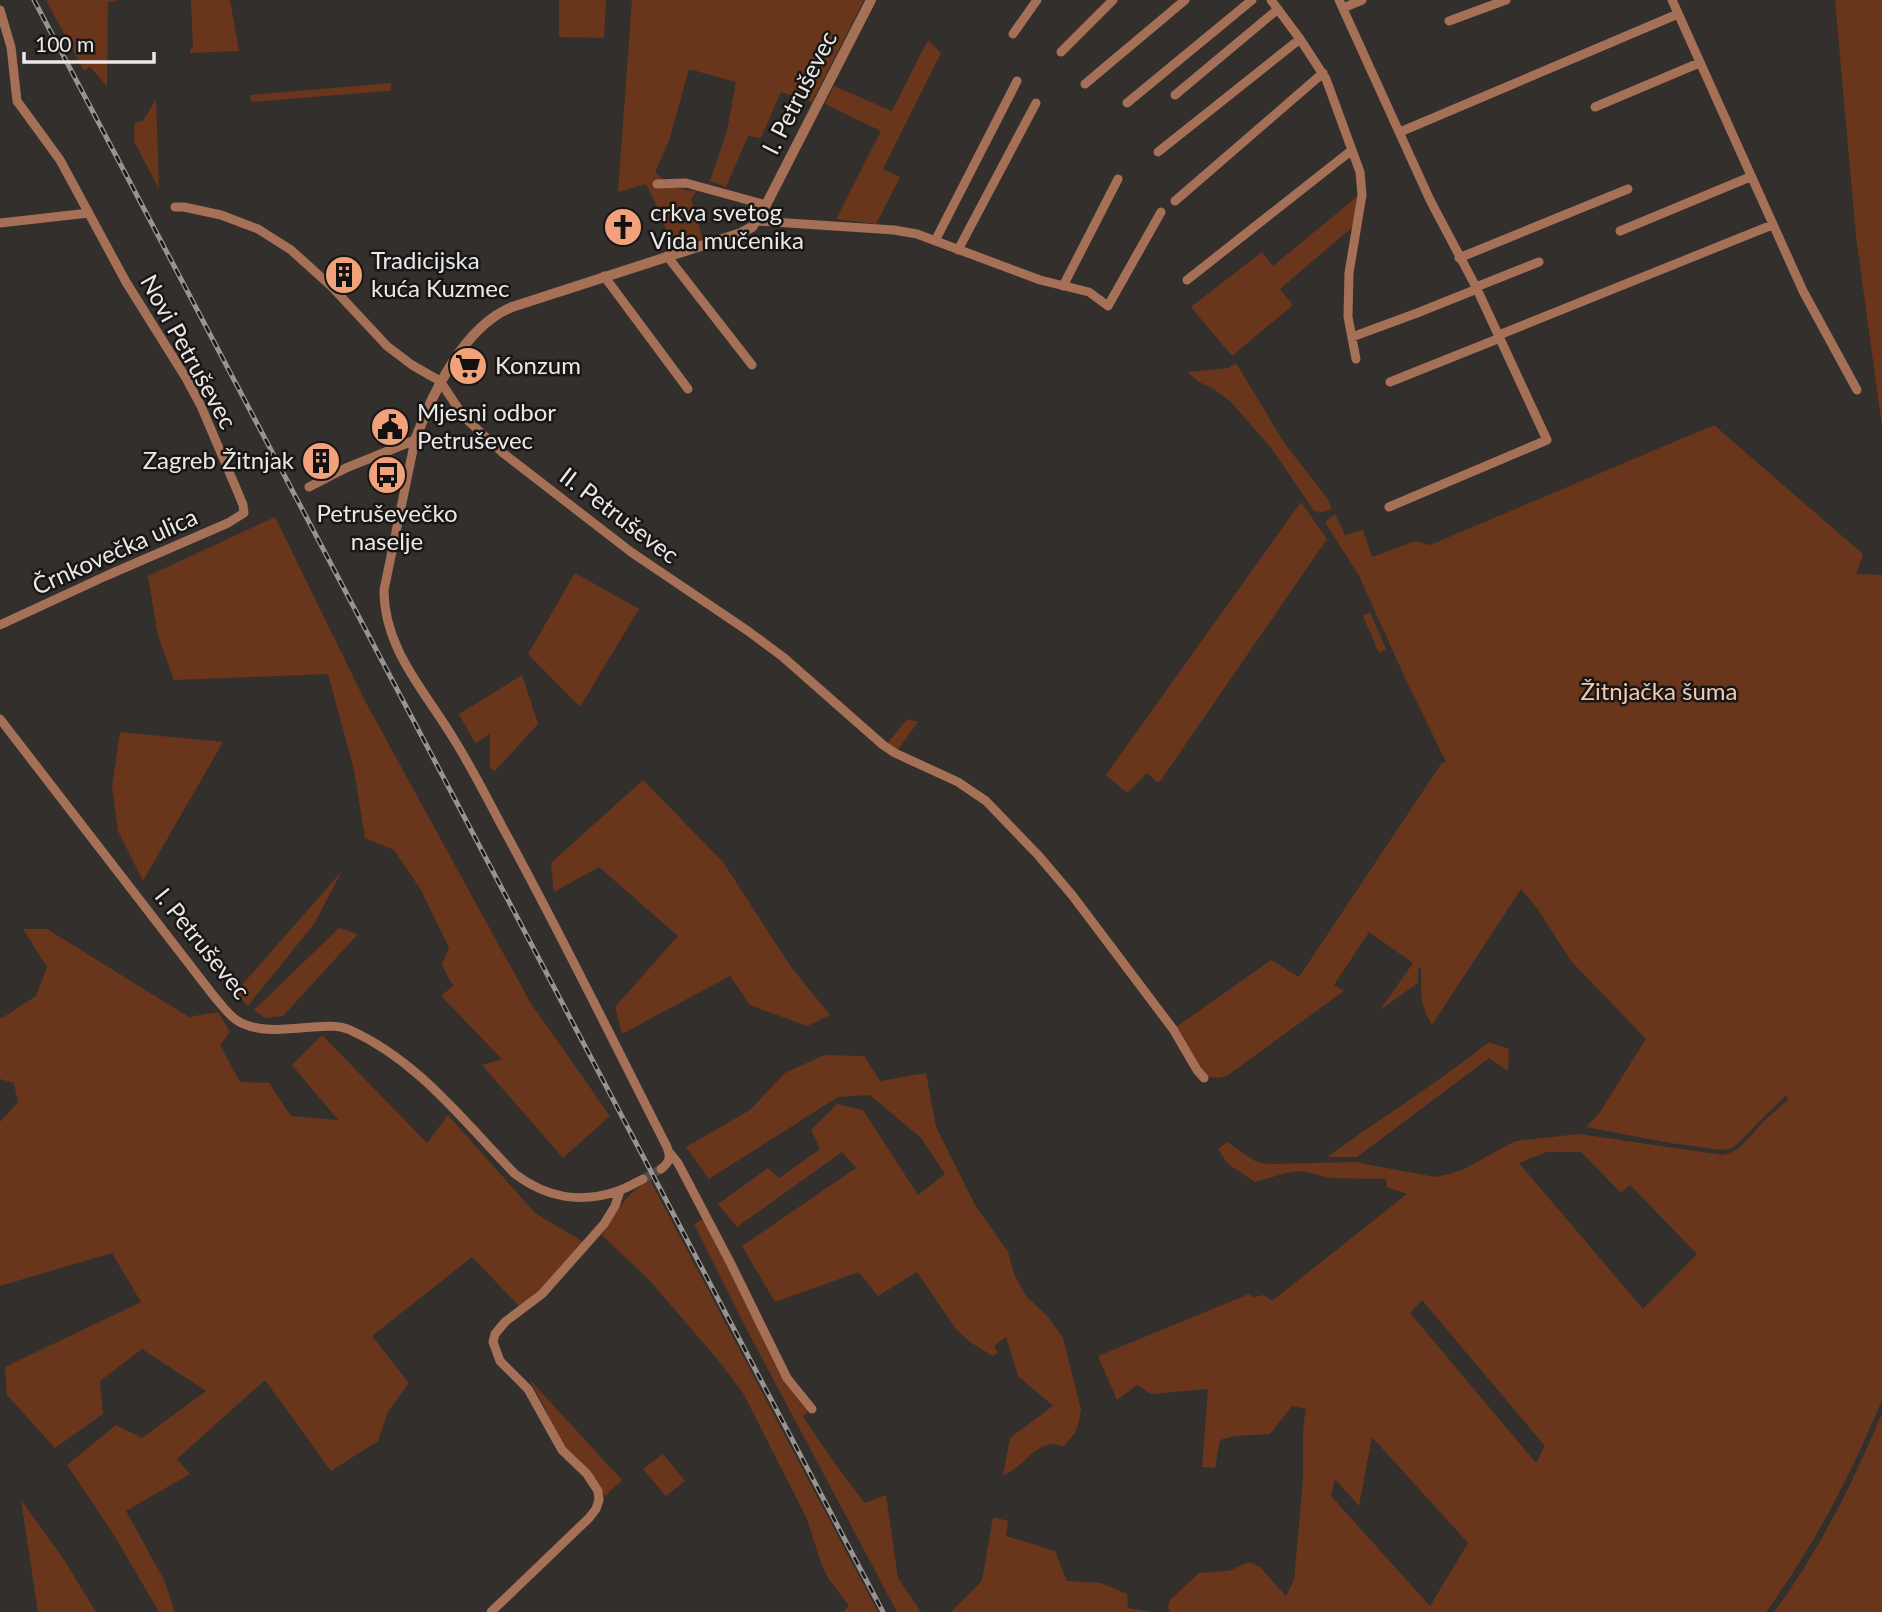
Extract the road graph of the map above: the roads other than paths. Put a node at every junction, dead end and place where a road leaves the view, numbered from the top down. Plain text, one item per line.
1 (871, 0) edge
2 (1037, 0) edge
3 (1113, 0) edge
4 (1185, 0) edge
5 (1252, 0) edge
6 (1271, 0) edge
7 (1362, 0) edge
8 (1506, 0) edge
9 (1672, 0) edge
10 (1341, 4) edge
11 (1278, 9) junction
12 (0, 10) edge
13 (1678, 14) junction
14 (1449, 21) dead end
15 (1013, 34) dead end
16 (1300, 39) junction
17 (1060, 52) dead end
18 (1699, 63) junction
19 (1323, 73) junction
20 (1017, 81) dead end
21 (1085, 84) dead end
22 (1175, 95) dead end
23 (1036, 103) dead end
24 (1127, 103) dead end
25 (1595, 107) dead end
26 (1400, 132) junction
27 (1352, 150) junction
28 (1158, 152) dead end
29 (1750, 177) junction
30 (1118, 179) dead end
31 (657, 184) dead end
32 (1628, 189) dead end
33 (1175, 201) dead end
34 (766, 205) junction
35 (175, 207) dead end
36 (1161, 212) dead end
37 (89, 213) junction
38 (758, 221) junction
39 (0, 223) edge
40 (1772, 225) junction
41 (1620, 231) dead end
42 (935, 241) junction
43 (958, 250) junction
44 (667, 256) junction
45 (1459, 257) junction
46 (1539, 262) dead end
47 (604, 276) junction
48 (1187, 280) dead end
49 (1063, 286) junction
50 (1476, 288) junction
51 (1499, 336) junction
52 (1352, 337) junction
53 (1356, 359) dead end
54 (752, 365) dead end
55 (440, 381) junction
56 (1390, 382) dead end
57 (688, 389) dead end
58 (1857, 390) dead end
59 (415, 440) junction
60 (309, 487) dead end
61 (1390, 507) dead end
62 (244, 513) joint
63 (0, 625) edge
64 (0, 719) edge
65 (1204, 1078) dead end
66 (669, 1153) junction
67 (661, 1169) tunnel mouth
68 (643, 1179) tunnel mouth
69 (620, 1191) junction
70 (812, 1409) dead end
71 (491, 1612) edge

1 - 34 street, I. Petruševec
2 - 15 street
3 - 17 street
4 - 21 street
5 - 24 street
6 - 11 street
7 - 10 street
8 - 14 street
9 - 13 street
10 - 26 street
11 - 16 street
11 - 22 street
12 - 37 street, Novi Petruševec
13 - 18 street
13 - 26 street
16 - 19 street
16 - 28 street
18 - 25 street
18 - 29 street
19 - 27 street
19 - 33 street
20 - 42 street
23 - 43 street
26 - 45 street
27 - 48 street
27 - 52 street
29 - 40 street
29 - 41 street
30 - 49 street
31 - 34 street
32 - 45 street
34 - 38 street, I. Petruševec
35 - 55 street
36 - 49 street
37 - 39 street
37 - 62 street, Novi Petruševec
38 - 42 street
38 - 44 street
40 - 51 street
40 - 58 street
42 - 43 street
43 - 49 street
44 - 47 street
44 - 54 street
45 - 50 street
46 - 50 street
47 - 55 street
47 - 57 street
50 - 51 street
50 - 52 street
51 - 56 street
51 - 61 street
52 - 53 street
55 - 59 street
55 - 65 street, II. Petruševec
59 - 60 street
59 - 66 street
62 - 63 street, Črnkovečka ulica
64 - 69 street, I. Petruševec
66 - 67 street
66 - 70 street
68 - 69 street, I. Petruševec
69 - 71 street

